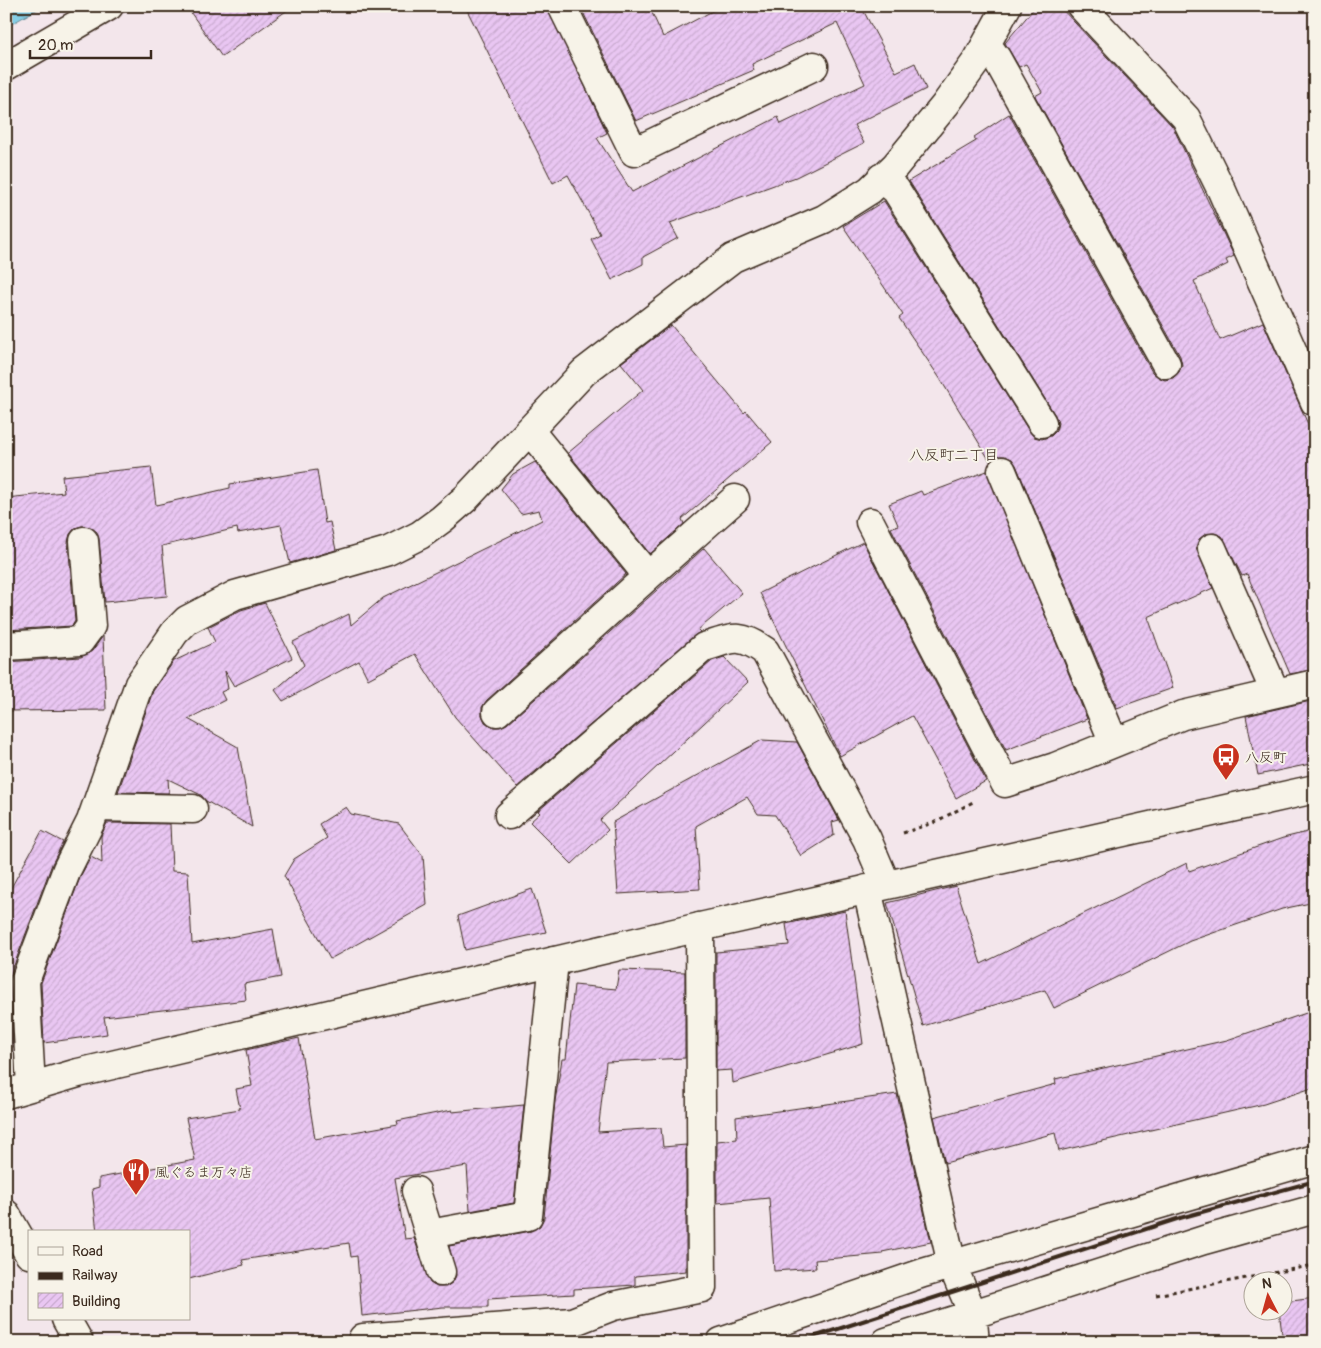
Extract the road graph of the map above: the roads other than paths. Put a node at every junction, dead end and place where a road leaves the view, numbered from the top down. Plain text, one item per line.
1 (109, 6) edge
2 (562, 6) edge
3 (1007, 6) edge
4 (1081, 6) edge
5 (987, 45) junction
6 (6, 66) edge
7 (814, 66) dead end
8 (882, 178) junction
9 (1166, 364) dead end
10 (1315, 402) edge
11 (1042, 423) dead end
12 (530, 430) junction
13 (1002, 471) dead end
14 (735, 499) dead end
15 (870, 522) dead end
16 (84, 540) dead end
17 (1212, 548) dead end
18 (648, 576) junction
19 (6, 646) edge
20 (1315, 684) edge
21 (1274, 692) junction
22 (497, 712) dead end
23 (1114, 743) junction
24 (1315, 789) edge
25 (96, 807) junction
26 (193, 809) dead end
27 (509, 815) dead end
28 (877, 887) junction
29 (700, 927) junction
30 (554, 961) junction
31 (18, 1090) edge
32 (1315, 1160) edge
33 (416, 1191) dead end
34 (1315, 1209) edge
35 (6, 1214) edge
36 (429, 1234) junction
37 (28, 1252) edge
38 (952, 1265) junction
39 (441, 1272) dead end
40 (972, 1312) junction
41 (67, 1320) edge
42 (363, 1338) dead end
43 (79, 1342) edge
44 (721, 1342) edge
45 (886, 1342) edge
46 (976, 1342) edge

1 - 6 street
2 - 7 street
3 - 5 street
4 - 10 street
5 - 8 street
5 - 9 street
8 - 11 street
8 - 12 street
12 - 18 street
12 - 25 street
13 - 23 street
14 - 18 street
15 - 23 street
16 - 19 street
17 - 21 street
18 - 22 street
20 - 21 street
21 - 23 street
24 - 28 street
25 - 26 street
25 - 31 street
27 - 28 street
28 - 29 street
28 - 38 street
29 - 30 street
29 - 42 street
30 - 31 street
30 - 36 street
32 - 38 street
33 - 36 street
34 - 40 street
35 - 37 street
36 - 39 street
38 - 40 street
38 - 44 street
40 - 45 street
40 - 46 street
41 - 43 street

